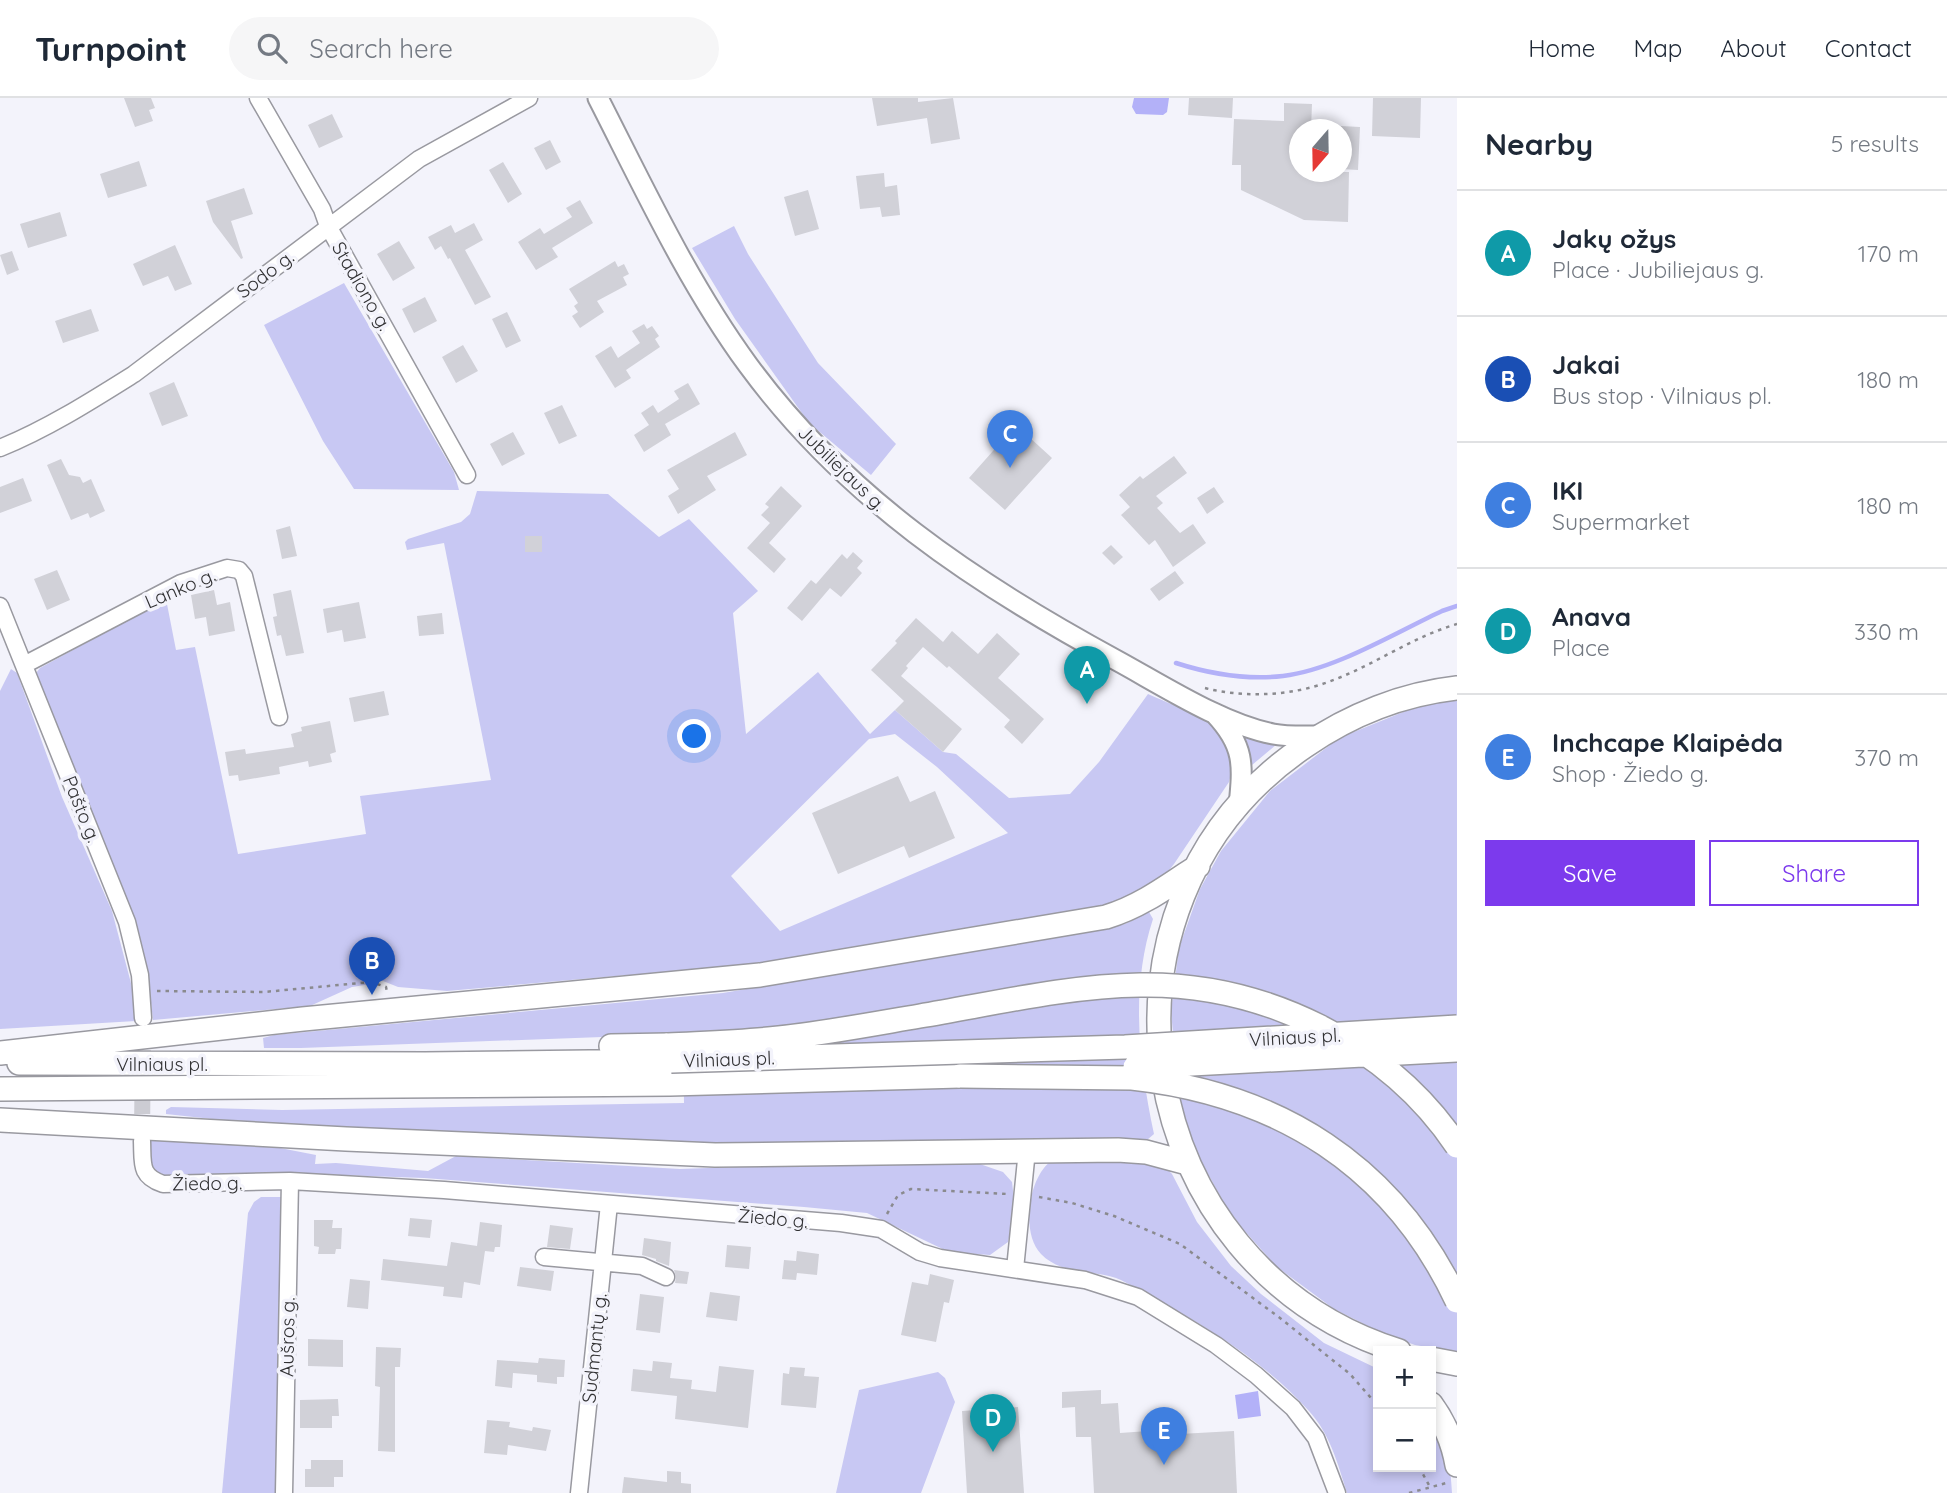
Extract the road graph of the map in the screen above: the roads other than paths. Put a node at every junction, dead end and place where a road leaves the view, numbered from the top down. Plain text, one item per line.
1 (258, 98) edge
2 (529, 98) edge
3 (598, 98) edge
4 (328, 226) junction
5 (0, 448) edge
6 (467, 475) dead end
7 (0, 606) edge
8 (24, 665) junction
9 (1454, 686) edge
10 (1212, 711) junction
11 (279, 717) dead end
12 (1320, 736) junction
13 (1239, 806) junction
14 (1198, 866) junction
15 (144, 1018) tunnel mouth
16 (1457, 1027) edge
17 (1457, 1050) edge
18 (0, 1053) edge
19 (669, 1053) junction
20 (0, 1063) edge
21 (961, 1076) junction
22 (0, 1089) edge
23 (0, 1120) edge
24 (142, 1141) tunnel mouth
25 (1457, 1146) edge
26 (1027, 1150) junction
27 (1187, 1163) junction
28 (290, 1181) junction
29 (609, 1204) junction
30 (544, 1257) dead end
31 (603, 1261) junction
32 (1015, 1269) junction
33 (666, 1277) dead end
34 (1457, 1301) edge
35 (1373, 1346) edge
36 (1436, 1360) edge
37 (1457, 1364) edge
38 (1434, 1409) edge
39 (1457, 1465) edge
40 (284, 1493) edge
41 (579, 1493) edge
42 (1337, 1493) edge

1 - 4 street, Stadiono g.
2 - 4 street, Sodo g.
3 - 10 main road, Jubiliejaus g.
4 - 5 street, Sodo g.
4 - 6 street, Stadiono g.
7 - 8 street, Pašto g.
8 - 11 street, Lanko g.
8 - 15 street, Pašto g.
9 - 12 highway
10 - 12 main road
10 - 13 main road
12 - 13 highway
13 - 14 highway
14 - 18 highway
14 - 27 highway
16 - 19 highway, Vilniaus pl., bridge
17 - 21 highway, Vilniaus pl., bridge
19 - 20 highway, Vilniaus pl.
19 - 25 highway, bridge
21 - 22 highway, Vilniaus pl.
21 - 34 highway, bridge
23 - 26 highway
24 - 28 street, Žiedo g.
26 - 27 highway
26 - 32 street
27 - 35 highway
28 - 29 street, Žiedo g.
28 - 40 street, Aušros g.
29 - 31 street, Sudmantų g.
29 - 32 street, Žiedo g.
30 - 31 street
31 - 33 street
31 - 41 street, Sudmantų g.
32 - 42 street, Žiedo g.
36 - 37 highway
38 - 39 highway

